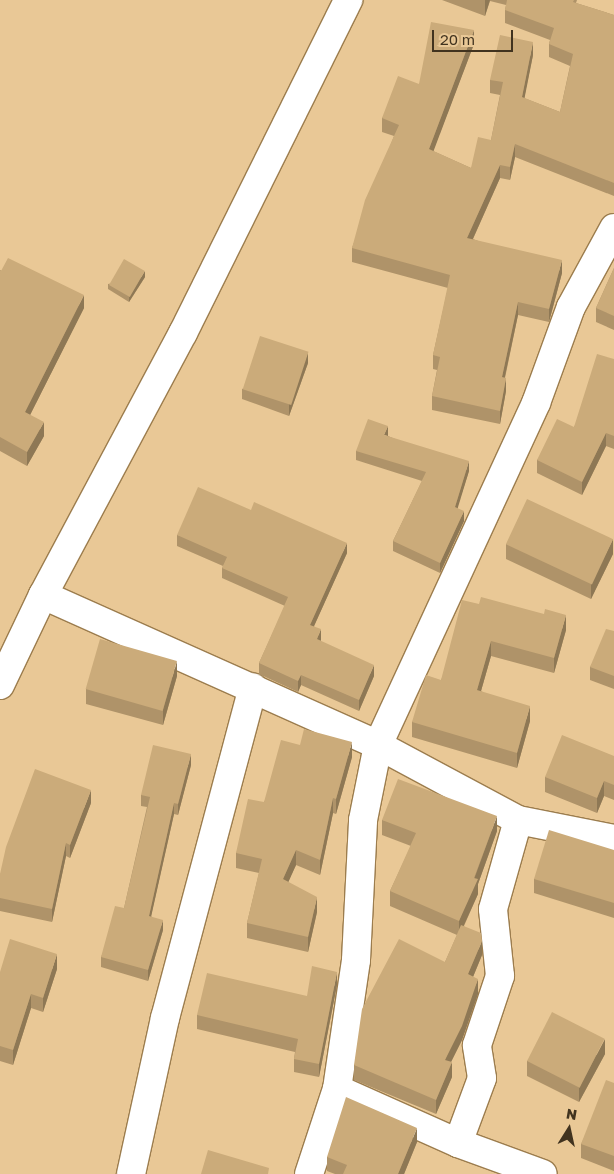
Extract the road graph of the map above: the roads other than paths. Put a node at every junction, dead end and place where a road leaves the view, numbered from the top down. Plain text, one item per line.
1 (348, 0) edge
2 (614, 228) edge
3 (43, 595) junction
4 (0, 685) edge
5 (253, 688) junction
6 (378, 745) junction
7 (518, 820) junction
8 (614, 839) edge
9 (338, 1089) junction
10 (458, 1143) junction
11 (131, 1174) edge
12 (309, 1174) edge
13 (543, 1174) edge

1 - 3 street
2 - 6 street
3 - 4 street
3 - 5 street
5 - 6 street
5 - 11 street
6 - 7 street
6 - 9 street
7 - 8 street
7 - 10 street
9 - 10 street
9 - 12 street
10 - 13 street

